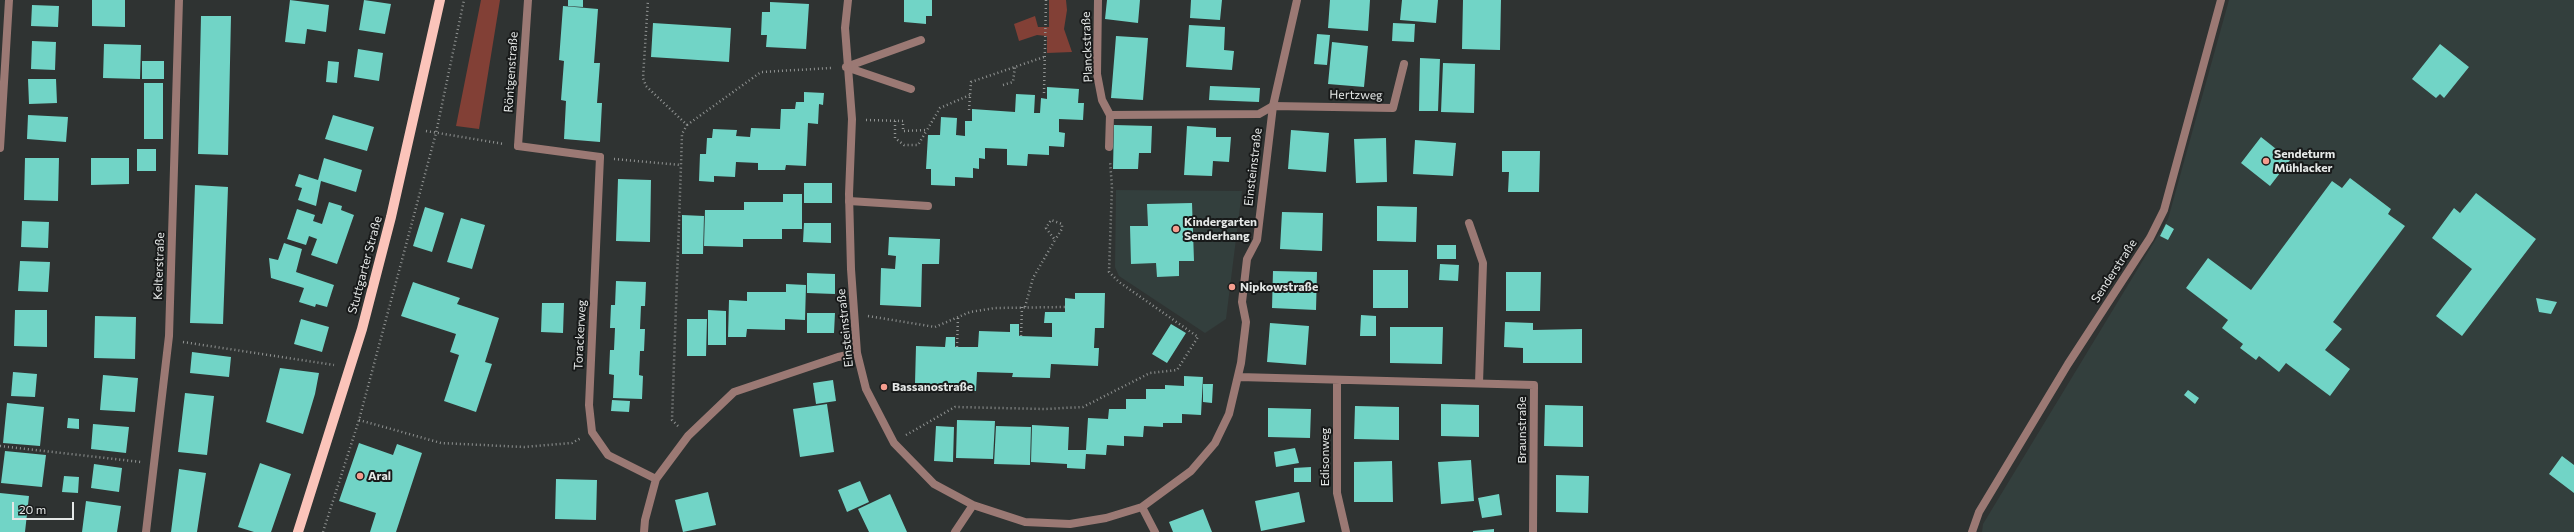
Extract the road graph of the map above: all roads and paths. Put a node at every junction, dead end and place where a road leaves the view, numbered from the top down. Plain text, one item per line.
1 (9, 0) edge
2 (179, 0) edge
3 (440, 0) edge
4 (464, 0) edge
5 (528, 0) edge
6 (648, 0) edge
7 (848, 0) edge
8 (1046, 0) edge
9 (1098, 0) edge
10 (1297, 0) edge
11 (2221, 0) edge
12 (921, 40) dead end
13 (1044, 57) junction
14 (1404, 64) dead end
15 (846, 67) junction
16 (1015, 67) junction
17 (817, 69) dead end
18 (1003, 85) dead end
19 (911, 89) dead end
20 (1044, 93) dead end
21 (970, 95) junction
22 (1273, 106) junction
23 (969, 110) dead end
24 (1110, 115) junction
25 (852, 119) junction
26 (895, 121) junction
27 (687, 125) junction
28 (927, 130) junction
29 (436, 133) junction
30 (518, 146) junction
31 (1109, 147) joint
32 (0, 148) edge
33 (600, 157) junction
34 (681, 165) junction
35 (849, 201) junction
36 (928, 206) dead end
37 (1469, 223) dead end
38 (1055, 240) junction
39 (1024, 307) junction
40 (1065, 307) dead end
41 (854, 314) junction
42 (958, 317) junction
43 (1021, 336) dead end
44 (169, 340) junction
45 (957, 347) dead end
46 (857, 353) junction
47 (350, 368) junction
48 (1239, 377) junction
49 (1337, 381) junction
50 (1479, 383) junction
51 (360, 420) junction
52 (592, 432) junction
53 (688, 436) junction
54 (894, 444) junction
55 (0, 446) edge
56 (142, 462) dead end
57 (656, 479) junction
58 (973, 504) junction
59 (1142, 506) junction
60 (146, 532) edge
61 (298, 532) edge
62 (323, 532) edge
63 (644, 532) edge
64 (956, 532) edge
65 (1155, 532) edge
66 (1346, 532) edge
67 (1533, 532) edge
68 (1972, 532) edge

1 - 32 street
2 - 44 street, Kelterstraße
3 - 47 main road, Stuttgarter Straße
4 - 29 path
5 - 30 street, Röntgenstraße
6 - 27 path
7 - 15 street, Einsteinstraße
8 - 13 path
9 - 24 street, Planckstraße
10 - 22 street, Einsteinstraße
11 - 68 street, Senderstraße
12 - 15 street
13 - 16 path
13 - 20 path
14 - 22 street, Hertzweg
15 - 19 street
15 - 25 street, Einsteinstraße
16 - 18 path
16 - 21 path
17 - 27 path
21 - 23 path
21 - 28 path
22 - 24 street
22 - 48 street, Einsteinstraße
24 - 31 street
25 - 26 path
25 - 35 street, Einsteinstraße
26 - 28 path
26 - 28 path
27 - 34 path
29 - 30 path
29 - 51 path
30 - 33 street
31 - 54 path
33 - 34 path
33 - 52 street, Torackerweg
34 - 53 path
35 - 36 street
35 - 41 street, Einsteinstraße
37 - 50 street
38 - 38 path
38 - 39 path
39 - 40 path
39 - 42 path
39 - 43 path
41 - 42 path
41 - 46 street, Einsteinstraße
42 - 45 path
44 - 47 path
44 - 60 street, Kelterstraße
46 - 53 street
46 - 54 street, Einsteinstraße
47 - 61 main road, Stuttgarter Straße
48 - 49 street
48 - 59 street, Einsteinstraße
49 - 50 street
49 - 66 street, Edisonweg
50 - 67 street, Braunstraße
51 - 52 path
51 - 62 path
52 - 57 street, Torackerweg
53 - 57 street
54 - 58 street, Einsteinstraße
55 - 56 path
57 - 63 street
58 - 59 street, Einsteinstraße
58 - 64 street
59 - 65 street

